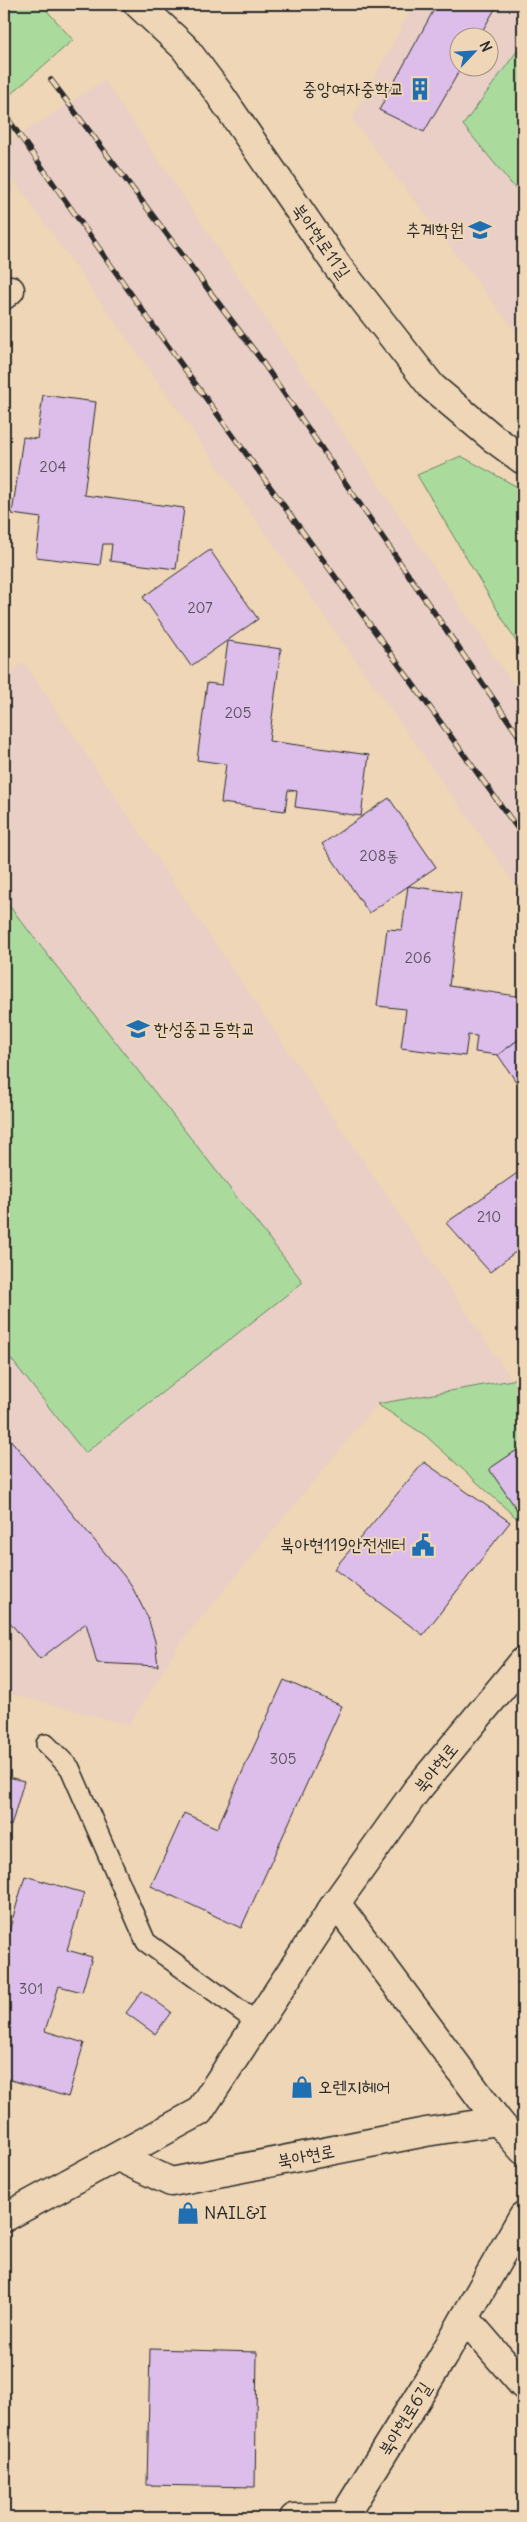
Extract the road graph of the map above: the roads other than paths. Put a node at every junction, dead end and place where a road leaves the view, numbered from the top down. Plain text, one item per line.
1 (138, 4) edge
2 (523, 460) edge
3 (523, 1662) edge
4 (46, 1744) dead end
5 (336, 1903) junction
6 (258, 2024) junction
7 (498, 2121) junction
8 (523, 2150) edge
9 (118, 2157) junction
10 (523, 2216) edge
11 (4, 2218) edge
12 (465, 2318) junction
13 (523, 2385) edge
14 (294, 2518) edge
15 (344, 2518) edge

1 - 2 street, 북아현로11길
3 - 5 street, 북아현로
4 - 6 lane
5 - 6 street, 북아현로
5 - 7 street
6 - 9 street, 북아현로
7 - 8 street
7 - 9 street, 북아현로
9 - 11 street, 북아현로
10 - 12 street, 북아현로6길
12 - 13 street
12 - 15 street, 북아현로6길
14 - 15 street

